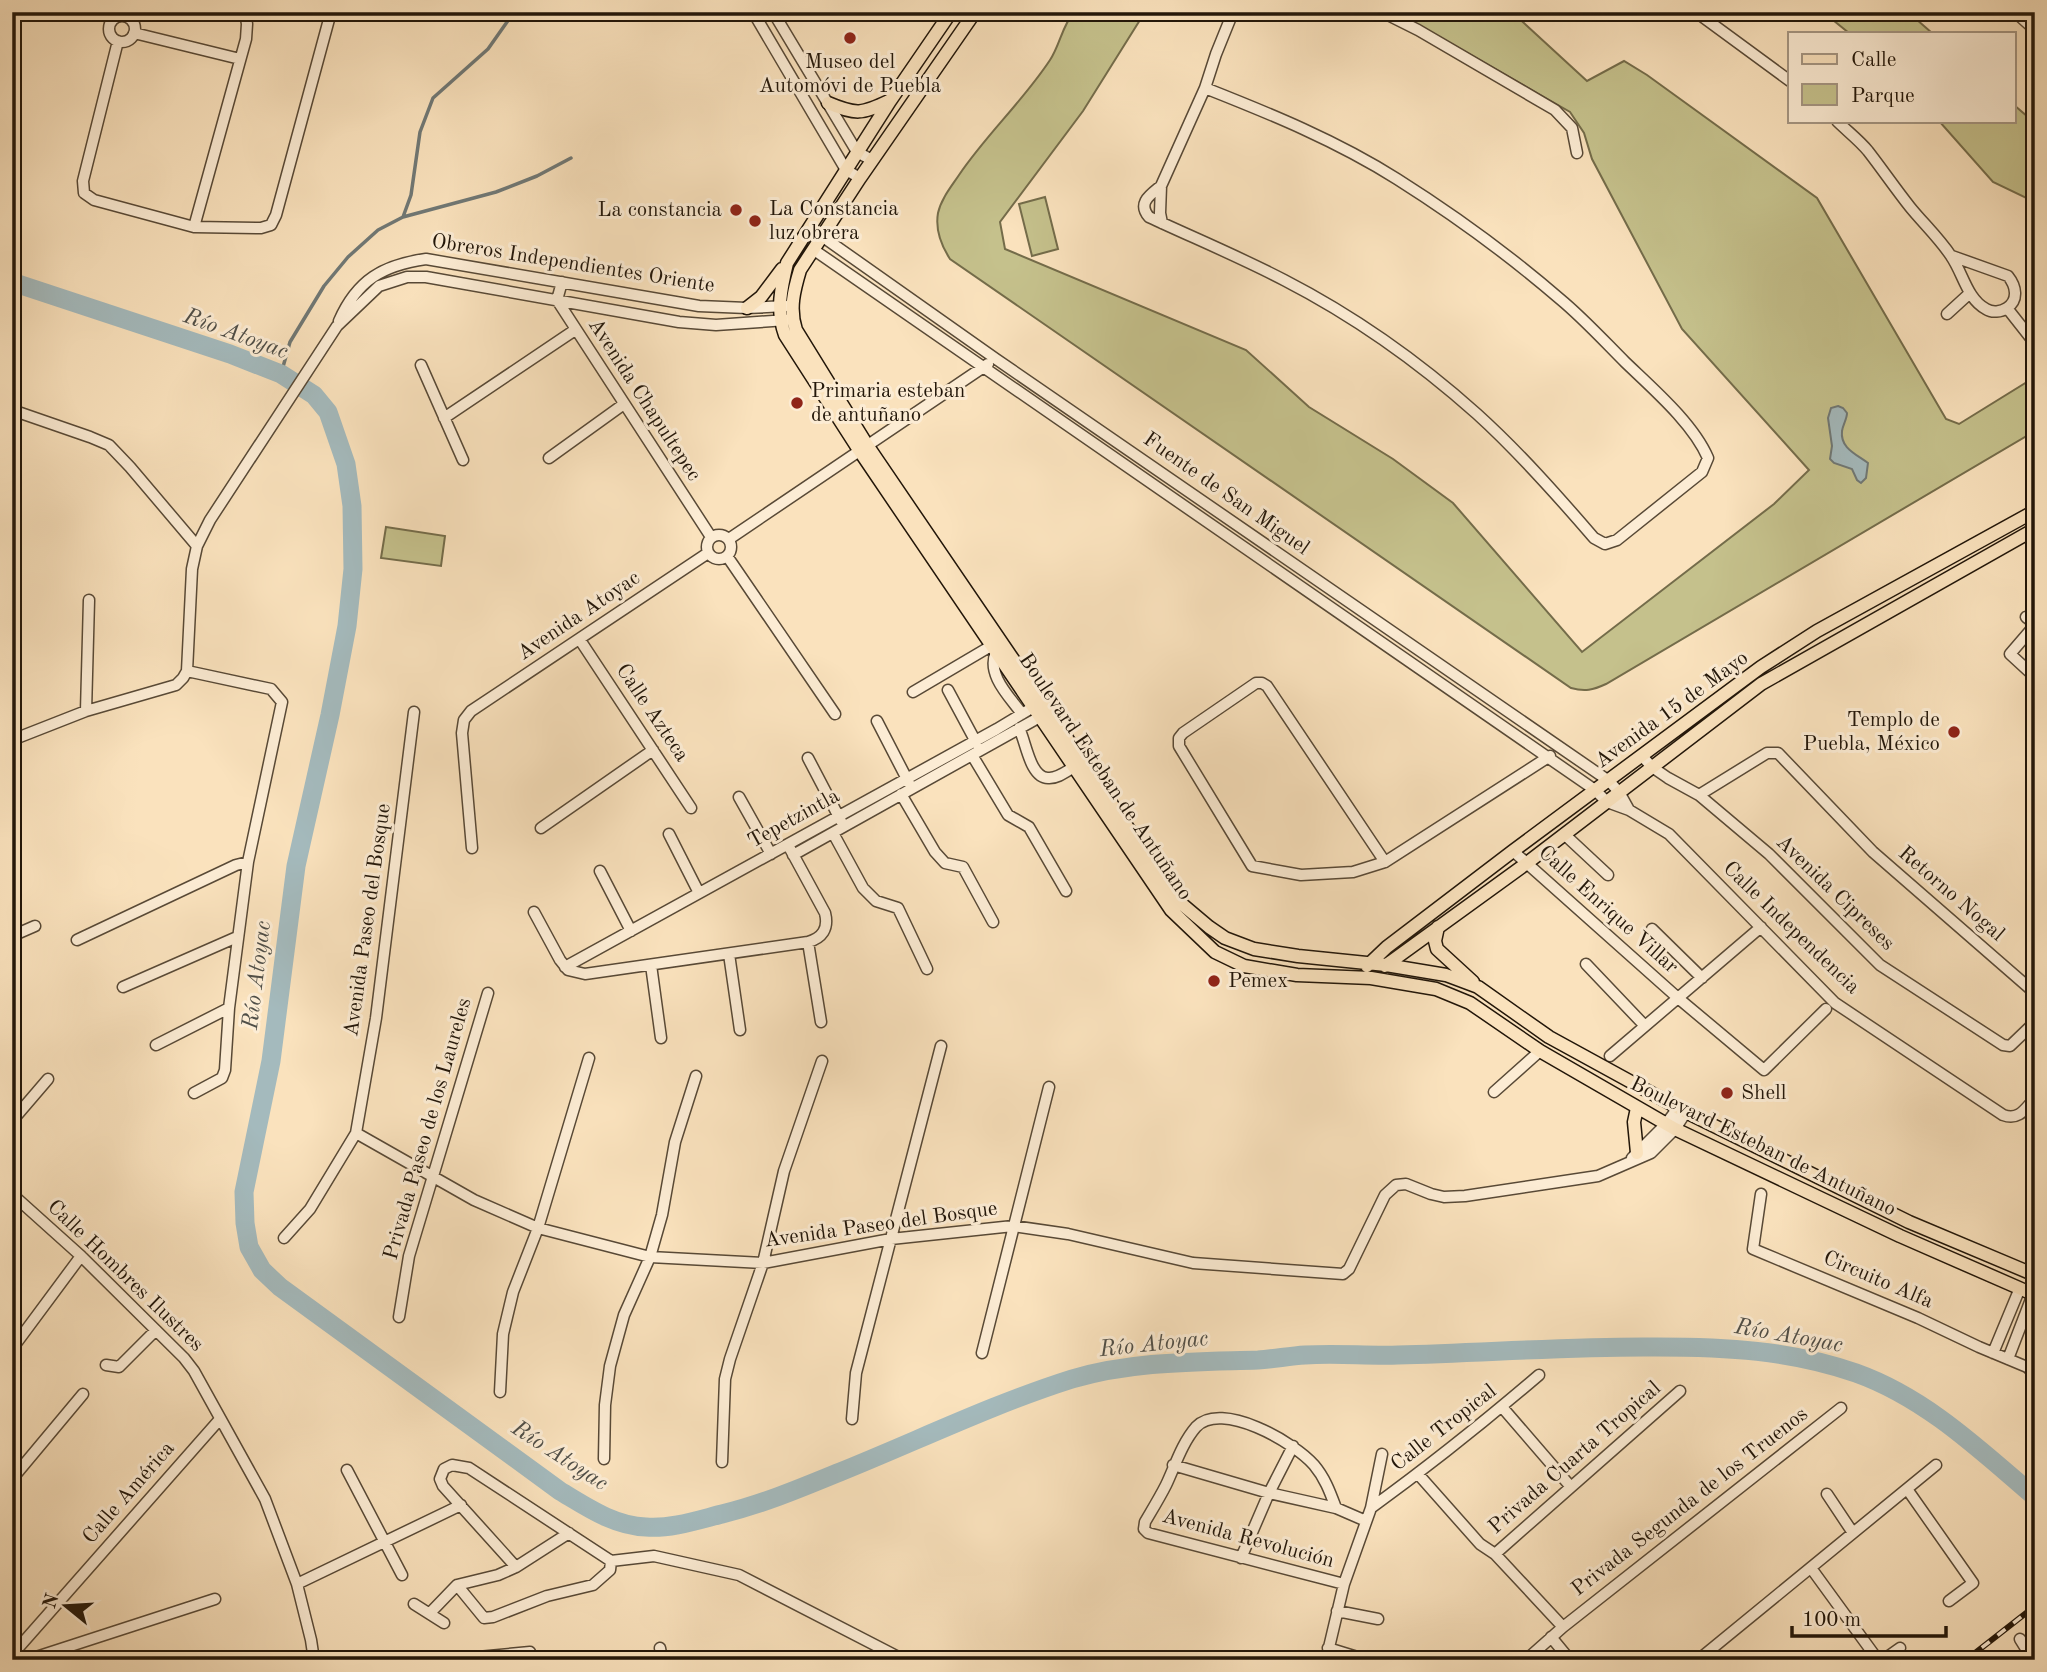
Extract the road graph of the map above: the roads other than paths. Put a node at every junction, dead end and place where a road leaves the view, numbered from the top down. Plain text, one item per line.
1 (245, 12) edge
2 (331, 12) edge
3 (753, 12) edge
4 (773, 12) edge
5 (951, 12) edge
6 (975, 12) edge
7 (1233, 12) edge
8 (1382, 12) edge
9 (1696, 12) edge
10 (2015, 12) edge
11 (126, 14) edge
12 (2035, 30) edge
13 (134, 33) junction
14 (118, 41) junction
15 (240, 59) junction
16 (1788, 80) edge
17 (1205, 88) junction
18 (890, 101) junction
19 (828, 103) junction
20 (1838, 122) edge
21 (857, 152) junction
22 (1577, 153) dead end
23 (872, 160) junction
24 (846, 170) junction
25 (860, 178) junction
26 (1161, 186) junction
27 (1162, 223) junction
28 (194, 227) junction
29 (823, 237) junction
30 (814, 250) junction
31 (1952, 256) junction
32 (787, 263) junction
33 (562, 282) junction
34 (1970, 293) junction
35 (557, 300) junction
36 (786, 306) junction
37 (747, 308) junction
38 (2007, 308) junction
39 (1947, 314) dead end
40 (786, 320) junction
41 (337, 327) junction
42 (575, 330) junction
43 (2034, 341) edge
44 (996, 359) junction
45 (421, 365) dead end
46 (984, 367) junction
47 (624, 404) junction
48 (12, 410) edge
49 (444, 418) junction
50 (863, 447) junction
51 (549, 458) dead end
52 (463, 460) dead end
53 (2035, 511) edge
54 (2022, 518) junction
55 (2035, 529) edge
56 (711, 537) junction
57 (1987, 537) junction
58 (729, 539) junction
59 (197, 546) junction
60 (1994, 552) junction
61 (708, 553) junction
62 (727, 556) junction
63 (89, 600) dead end
64 (2032, 622) edge
65 (580, 640) junction
66 (994, 649) junction
67 (187, 671) junction
68 (2035, 677) edge
69 (948, 690) dead end
70 (913, 692) dead end
71 (1037, 711) junction
72 (86, 712) junction
73 (414, 712) dead end
74 (835, 714) dead end
75 (877, 720) dead end
76 (1019, 728) junction
77 (12, 740) edge
78 (976, 749) junction
79 (653, 750) junction
80 (1564, 751) junction
81 (1642, 756) junction
82 (807, 758) dead end
83 (1547, 758) junction
84 (1074, 767) junction
85 (1652, 767) junction
86 (1609, 780) junction
87 (909, 784) junction
88 (1595, 790) junction
89 (1619, 792) junction
90 (901, 794) junction
91 (1699, 795) junction
92 (739, 797) dead end
93 (1607, 802) junction
94 (691, 808) dead end
95 (1629, 810) junction
96 (841, 822) junction
97 (541, 828) dead end
98 (833, 833) junction
99 (669, 834) dead end
100 (1564, 834) junction
101 (472, 848) dead end
102 (790, 850) junction
103 (1513, 851) junction
104 (771, 854) junction
105 (248, 862) junction
106 (1385, 862) junction
107 (1527, 863) junction
108 (600, 872) dead end
109 (1608, 875) dead end
110 (1066, 891) dead end
111 (699, 893) junction
112 (534, 912) dead end
113 (993, 922) dead end
114 (35, 926) dead end
115 (1438, 927) junction
116 (1761, 928) junction
117 (1652, 929) dead end
118 (631, 931) junction
119 (12, 936) edge
120 (237, 937) junction
121 (77, 940) dead end
122 (808, 942) junction
123 (729, 954) junction
124 (1370, 963) junction
125 (1586, 964) dead end
126 (650, 965) junction
127 (1386, 965) junction
128 (565, 967) junction
129 (927, 969) dead end
130 (1356, 976) junction
131 (1371, 978) junction
132 (1702, 978) junction
133 (122, 987) dead end
134 (1478, 987) junction
135 (488, 993) dead end
136 (2035, 993) edge
137 (1678, 998) junction
138 (229, 1008) junction
139 (1826, 1009) dead end
140 (821, 1022) dead end
141 (2035, 1022) edge
142 (1645, 1026) junction
143 (740, 1030) dead end
144 (661, 1038) dead end
145 (156, 1045) dead end
146 (941, 1046) dead end
147 (1540, 1051) junction
148 (1610, 1056) dead end
149 (589, 1058) dead end
150 (822, 1061) dead end
151 (696, 1076) dead end
152 (48, 1079) dead end
153 (1049, 1087) dead end
154 (1494, 1092) dead end
155 (194, 1093) dead end
156 (2035, 1098) edge
157 (1637, 1108) junction
158 (1682, 1110) junction
159 (12, 1121) edge
160 (1670, 1126) junction
161 (356, 1133) junction
162 (1632, 1158) junction
163 (432, 1178) junction
164 (12, 1194) edge
165 (1761, 1194) dead end
166 (1013, 1226) junction
167 (537, 1228) junction
168 (284, 1238) dead end
169 (891, 1239) junction
170 (81, 1256) junction
171 (650, 1257) junction
172 (763, 1263) junction
173 (2035, 1275) edge
174 (2020, 1288) junction
175 (2034, 1294) edge
176 (399, 1317) dead end
177 (155, 1331) junction
178 (12, 1349) edge
179 (982, 1353) dead end
180 (1993, 1353) junction
181 (2008, 1359) junction
182 (106, 1365) dead end
183 (2032, 1370) edge
184 (1539, 1375) dead end
185 (1680, 1391) dead end
186 (500, 1392) dead end
187 (83, 1394) dead end
188 (1502, 1407) junction
189 (1841, 1408) dead end
190 (220, 1419) junction
191 (852, 1419) dead end
192 (1293, 1446) junction
193 (1382, 1454) dead end
194 (604, 1459) dead end
195 (722, 1462) dead end
196 (1174, 1465) junction
197 (1936, 1465) dead end
198 (347, 1471) dead end
199 (1418, 1474) junction
200 (12, 1479) edge
201 (1571, 1487) junction
202 (1907, 1489) junction
203 (1269, 1493) junction
204 (1827, 1494) dead end
205 (461, 1505) junction
206 (1336, 1508) junction
207 (1371, 1508) junction
208 (1366, 1521) junction
209 (569, 1533) junction
210 (1853, 1533) junction
211 (385, 1543) junction
212 (1495, 1554) junction
213 (1241, 1558) junction
214 (611, 1561) junction
215 (516, 1567) junction
216 (1811, 1568) junction
217 (402, 1575) dead end
218 (297, 1584) junction
219 (1344, 1584) junction
220 (457, 1585) junction
221 (215, 1599) dead end
222 (1949, 1601) dead end
223 (414, 1604) dead end
224 (1337, 1611) junction
225 (430, 1613) junction
226 (1378, 1619) dead end
227 (444, 1623) dead end
228 (1563, 1627) junction
229 (1551, 1637) junction
230 (2020, 1639) dead end
231 (1900, 1648) dead end
232 (530, 1652) dead end
233 (1327, 1654) edge
234 (12, 1656) edge
235 (27, 1660) edge
236 (314, 1660) edge
237 (473, 1660) edge
238 (905, 1660) edge
239 (1367, 1660) edge
240 (1525, 1660) edge
241 (1570, 1660) edge
242 (1699, 1660) edge
243 (1880, 1660) edge
244 (2033, 1660) edge

1 - 15 street
2 - 28 street
3 - 24 street
4 - 19 street
5 - 18 main road
6 - 23 main road
7 - 17 street
8 - 22 street
9 - 16 street
10 - 12 street
11 - 13 street
11 - 14 street
13 - 14 street
13 - 15 street
14 - 28 street
15 - 28 street
17 - 26 street
17 - 27 street
18 - 19 main road
18 - 21 main road
19 - 21 street
20 - 31 street
21 - 23 street
21 - 24 main road
23 - 25 main road
24 - 25 street
24 - 32 main road
25 - 29 main road
26 - 27 street
26 - 27 street
29 - 30 main road
29 - 44 street, Fuente de San Miguel
30 - 36 main road
30 - 46 street, Fuente de San Miguel
31 - 34 street
31 - 38 street
32 - 36 main road
32 - 37 main road
33 - 35 street
33 - 37 street, Obreros Independientes Oriente
33 - 41 street, Obreros Independientes Oriente
34 - 38 street
34 - 39 street
35 - 40 street, Obreros Independientes Oriente
35 - 41 street, Obreros Independientes Oriente
35 - 42 street, Avenida Chapultepec
36 - 37 street, Obreros Independientes Oriente
36 - 40 main road
38 - 43 street
40 - 50 main road, Boulevard Esteban de Antuñano
41 - 59 street, Obreros Independientes Oriente
42 - 47 street, Avenida Chapultepec
42 - 49 street
44 - 46 street
44 - 80 street, Fuente de San Miguel
45 - 49 street
46 - 50 street
46 - 83 street, Fuente de San Miguel
47 - 51 street
47 - 56 street, Avenida Chapultepec
48 - 59 street
49 - 52 street
50 - 58 street
50 - 66 main road, Boulevard Esteban de Antuñano
50 - 71 main road, Boulevard Esteban de Antuñano
53 - 54 main road, Avenida 15 de Mayo
54 - 55 street
54 - 57 main road, Avenida 15 de Mayo
55 - 60 main road, Avenida 15 de Mayo
56 - 58 street
56 - 61 street
57 - 60 main road
57 - 81 main road, Avenida 15 de Mayo
58 - 62 street
59 - 67 street, Obreros Independientes Oriente
60 - 85 main road, Avenida 15 de Mayo
61 - 62 street
61 - 65 street, Avenida Atoyac
62 - 74 street
63 - 72 street
64 - 68 street
65 - 79 street, Calle Azteca
65 - 101 street, Avenida Atoyac
66 - 70 street
66 - 71 main road, Boulevard Esteban de Antuñano
67 - 72 street
67 - 105 street
69 - 78 street
71 - 76 street, Tepetzintla
71 - 78 street, Tepetzintla
71 - 84 main road, Boulevard Esteban de Antuñano
71 - 124 main road, Boulevard Esteban de Antuñano
72 - 77 street
73 - 161 street, Avenida Paseo del Bosque
75 - 87 street
76 - 78 street, Tepetzintla
76 - 84 street
78 - 87 street, Tepetzintla
78 - 110 street
79 - 94 street, Calle Azteca
79 - 97 street
80 - 83 street
80 - 86 street, Fuente de San Miguel
81 - 85 street, Avenida Cipreses
81 - 86 main road, Avenida 15 de Mayo
82 - 96 street
83 - 88 street, Fuente de San Miguel
83 - 106 street
84 - 130 main road, Boulevard Esteban de Antuñano
85 - 89 main road, Avenida 15 de Mayo
85 - 91 street, Avenida Cipreses
86 - 88 main road, Avenida 15 de Mayo
86 - 89 street, Calle Independencia
87 - 90 street, Tepetzintla
87 - 96 street, Tepetzintla
88 - 93 street, Calle Independencia
88 - 103 main road, Avenida 15 de Mayo
89 - 93 main road, Avenida 15 de Mayo
89 - 95 street, Calle Independencia
90 - 96 street, Tepetzintla
90 - 113 street
91 - 136 street, Retorno Nogal
91 - 141 street, Avenida Cipreses
92 - 104 street
93 - 95 street, Calle Independencia
93 - 100 main road, Avenida 15 de Mayo
95 - 116 street, Calle Independencia
96 - 98 street, Tepetzintla
96 - 102 street, Tepetzintla
98 - 102 street, Tepetzintla
98 - 129 street
99 - 111 street
100 - 107 main road, Avenida 15 de Mayo
100 - 109 street
102 - 104 street, Tepetzintla
102 - 122 street
103 - 107 street, Calle Enrique Villar
103 - 124 main road, Avenida 15 de Mayo
104 - 111 street, Tepetzintla
105 - 120 street
105 - 121 street
106 - 106 street
107 - 115 main road, Avenida 15 de Mayo
107 - 137 street, Calle Enrique Villar
108 - 118 street
111 - 118 street, Tepetzintla
112 - 128 street
114 - 119 street
115 - 127 main road, Avenida 15 de Mayo
115 - 134 main road
116 - 132 street
116 - 156 street, Calle Independencia
117 - 132 street
118 - 128 street, Tepetzintla
120 - 133 street
120 - 138 street
122 - 123 street
122 - 140 street
123 - 126 street
123 - 143 street
124 - 127 main road, Boulevard Esteban de Antuñano
124 - 130 main road, Avenida 15 de Mayo
125 - 142 street
126 - 128 street
126 - 144 street
127 - 131 main road, Avenida 15 de Mayo
127 - 134 main road, Boulevard Esteban de Antuñano
130 - 131 main road, Boulevard Esteban de Antuñano
131 - 147 main road, Boulevard Esteban de Antuñano
132 - 137 street
134 - 158 main road, Boulevard Esteban de Antuñano
135 - 163 street, Privada Paseo de los Laureles
137 - 139 street, Calle Enrique Villar
137 - 142 street
138 - 145 street
138 - 155 street
142 - 148 street
146 - 169 street
147 - 154 street
147 - 157 main road, Boulevard Esteban de Antuñano
149 - 167 street
150 - 172 street
151 - 171 street
152 - 159 street
153 - 166 street
157 - 160 main road, Boulevard Esteban de Antuñano
157 - 162 main road
158 - 160 street, Avenida Paseo del Bosque
158 - 173 main road, Boulevard Esteban de Antuñano
160 - 162 street, Avenida Paseo del Bosque
160 - 174 main road, Boulevard Esteban de Antuñano
161 - 163 street, Avenida Paseo del Bosque
161 - 168 street, Avenida Paseo del Bosque
162 - 166 street, Avenida Paseo del Bosque
163 - 167 street, Avenida Paseo del Bosque
163 - 176 street, Privada Paseo de los Laureles
164 - 170 street, Calle Hombres Ilustres
165 - 180 street, Circuito Alfa
166 - 169 street, Avenida Paseo del Bosque
166 - 179 street
167 - 171 street, Avenida Paseo del Bosque
167 - 186 street
169 - 172 street, Avenida Paseo del Bosque
169 - 191 street
170 - 177 street, Calle Hombres Ilustres
170 - 178 street
171 - 172 street, Avenida Paseo del Bosque
171 - 194 street
172 - 195 street
174 - 175 main road, Boulevard Esteban de Antuñano
174 - 180 street
175 - 181 street
177 - 182 street
177 - 190 street, Calle Hombres Ilustres
180 - 181 street, Circuito Alfa
181 - 183 street, Circuito Alfa
184 - 188 street, Calle Tropical
185 - 201 street, Privada Cuarta Tropical
187 - 200 street
188 - 199 street, Calle Tropical
188 - 201 street
189 - 228 street, Privada Segunda de los Truenos
190 - 218 street, Calle Hombres Ilustres
190 - 234 street, Calle América
192 - 196 street
192 - 203 street
192 - 206 street
193 - 207 street, Calle Tropical
196 - 203 street
196 - 213 street, Avenida Revolución
197 - 202 street
198 - 211 street
199 - 207 street, Calle Tropical
199 - 212 street, Privada Segunda de los Truenos
201 - 212 street, Privada Cuarta Tropical
202 - 210 street
202 - 222 street
203 - 206 street
203 - 213 street
204 - 210 street
205 - 209 street
205 - 211 street
205 - 215 street
206 - 208 street
207 - 208 street, Calle Tropical
208 - 219 street, Calle Tropical
209 - 214 street
209 - 215 street
210 - 216 street
211 - 217 street
211 - 218 street
212 - 228 street, Privada Segunda de los Truenos
213 - 219 street, Avenida Revolución
214 - 220 street
214 - 238 street
215 - 220 street
216 - 242 street
216 - 243 street
218 - 236 street, Calle Hombres Ilustres
219 - 224 street, Calle Tropical
220 - 225 street
221 - 235 street
223 - 225 street
224 - 226 street
224 - 233 street, Calle Tropical
225 - 227 street
228 - 229 street, Privada Segunda de los Truenos
229 - 240 street, Privada Segunda de los Truenos
229 - 241 street
230 - 244 street
231 - 243 street
232 - 237 street
233 - 239 street

